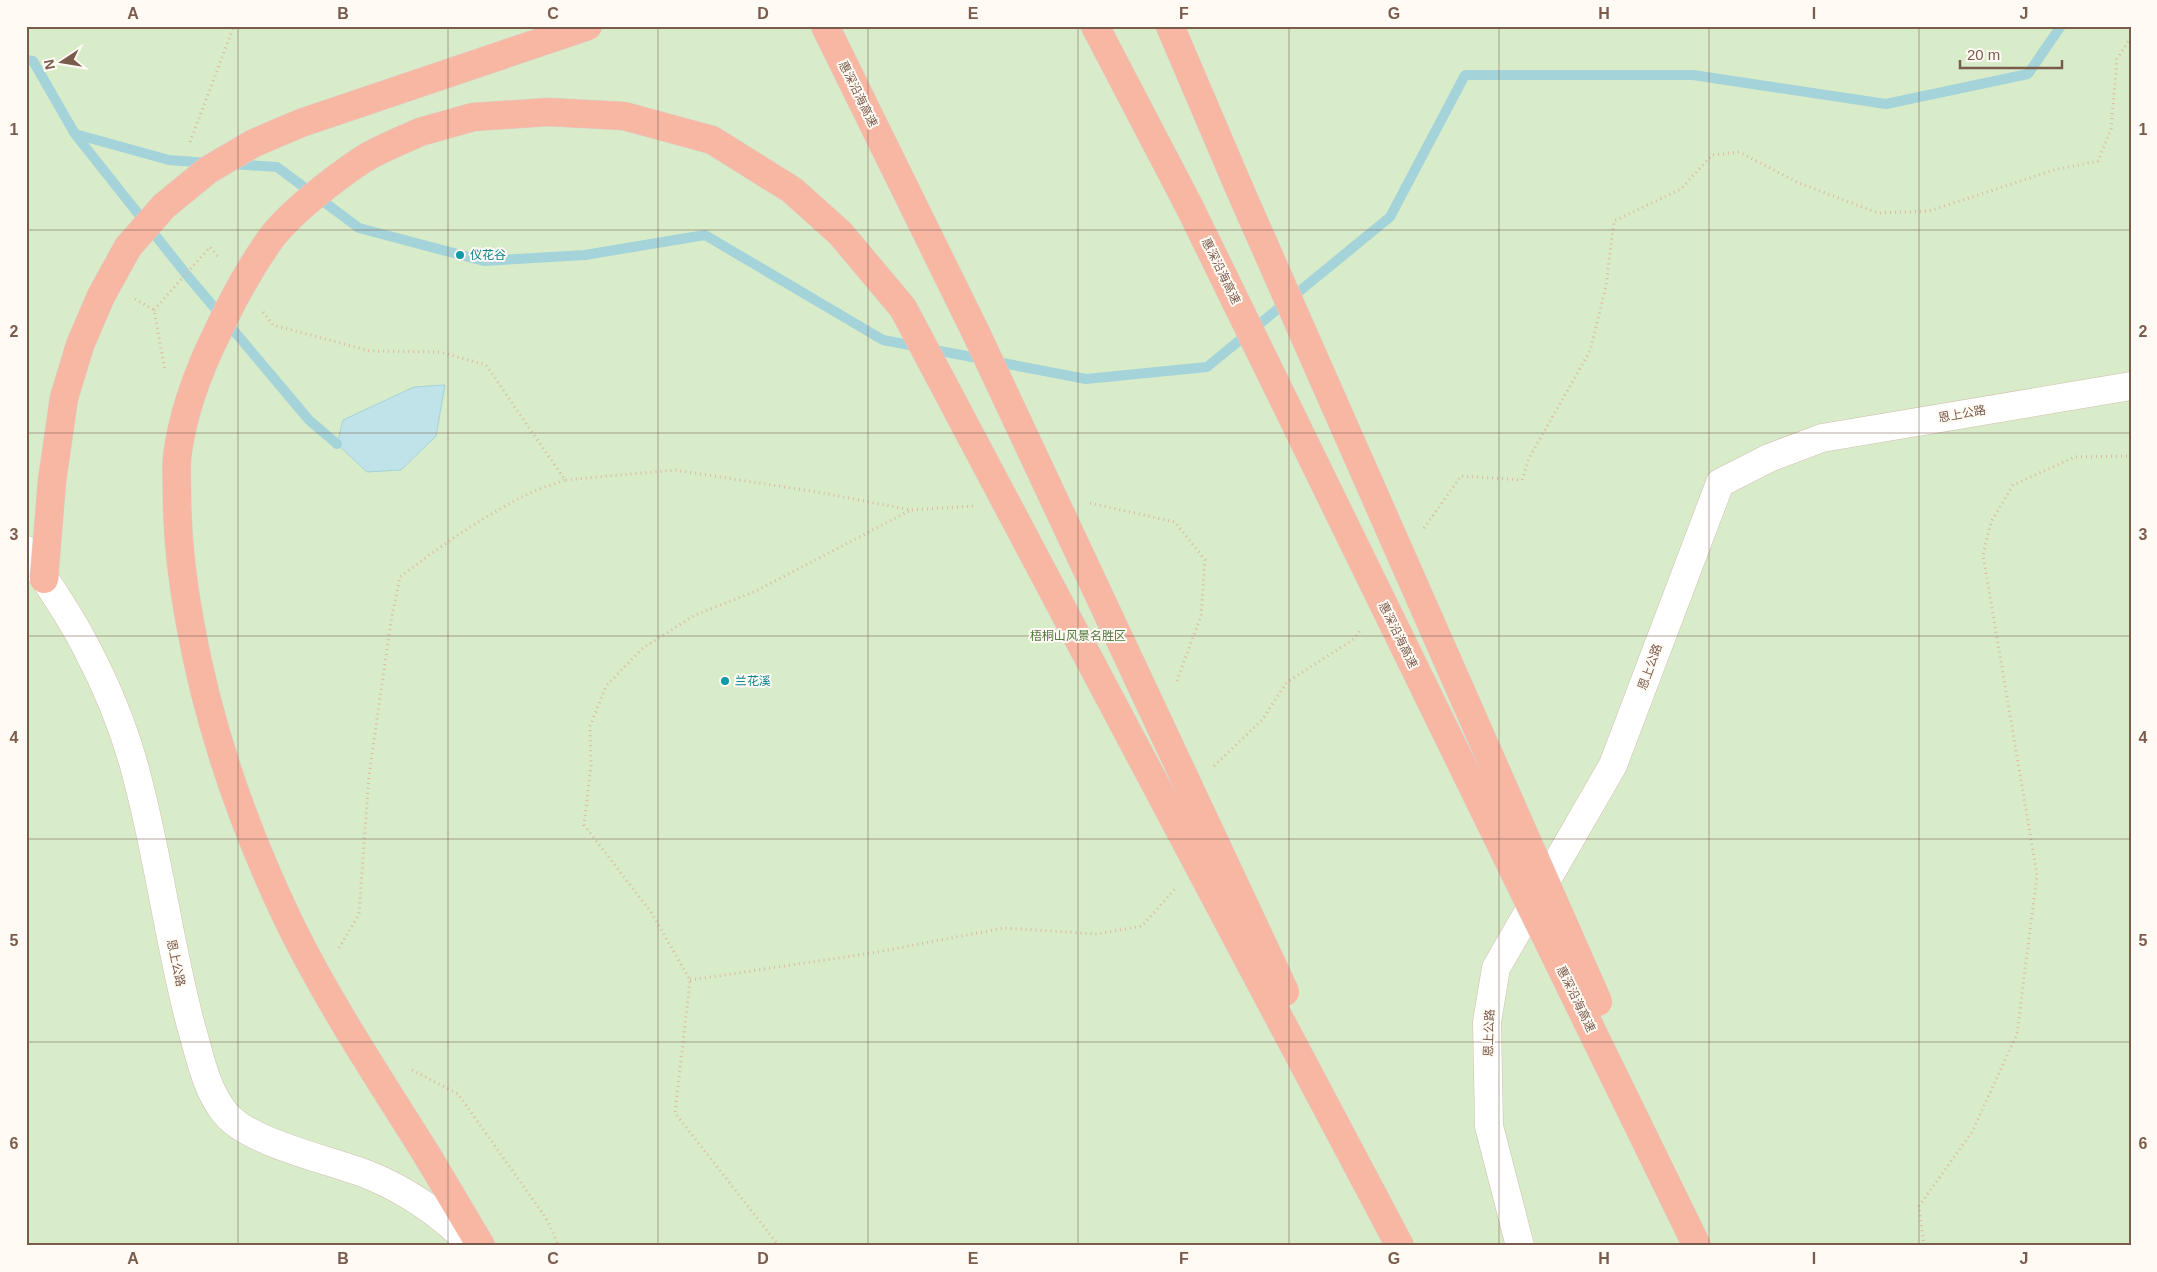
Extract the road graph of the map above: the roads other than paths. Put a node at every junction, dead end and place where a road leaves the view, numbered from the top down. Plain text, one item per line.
1 (588, 26) edge
2 (825, 26) edge
3 (1095, 26) edge
4 (1170, 26) edge
5 (2131, 386) edge
6 (26, 550) edge
7 (44, 579) junction
8 (473, 1246) edge
9 (481, 1246) edge
10 (1400, 1246) edge
11 (1404, 1246) edge
12 (1520, 1246) edge
13 (1697, 1246) edge
14 (1705, 1246) edge

1 - 7 highway, bridge
2 - 11 highway, 惠深沿海高速, bridge
3 - 13 highway, 惠深沿海高速, bridge
4 - 14 highway, bridge
5 - 12 street, 恩上公路
6 - 7 street, 恩上公路
7 - 8 street, 恩上公路
9 - 10 highway, bridge

